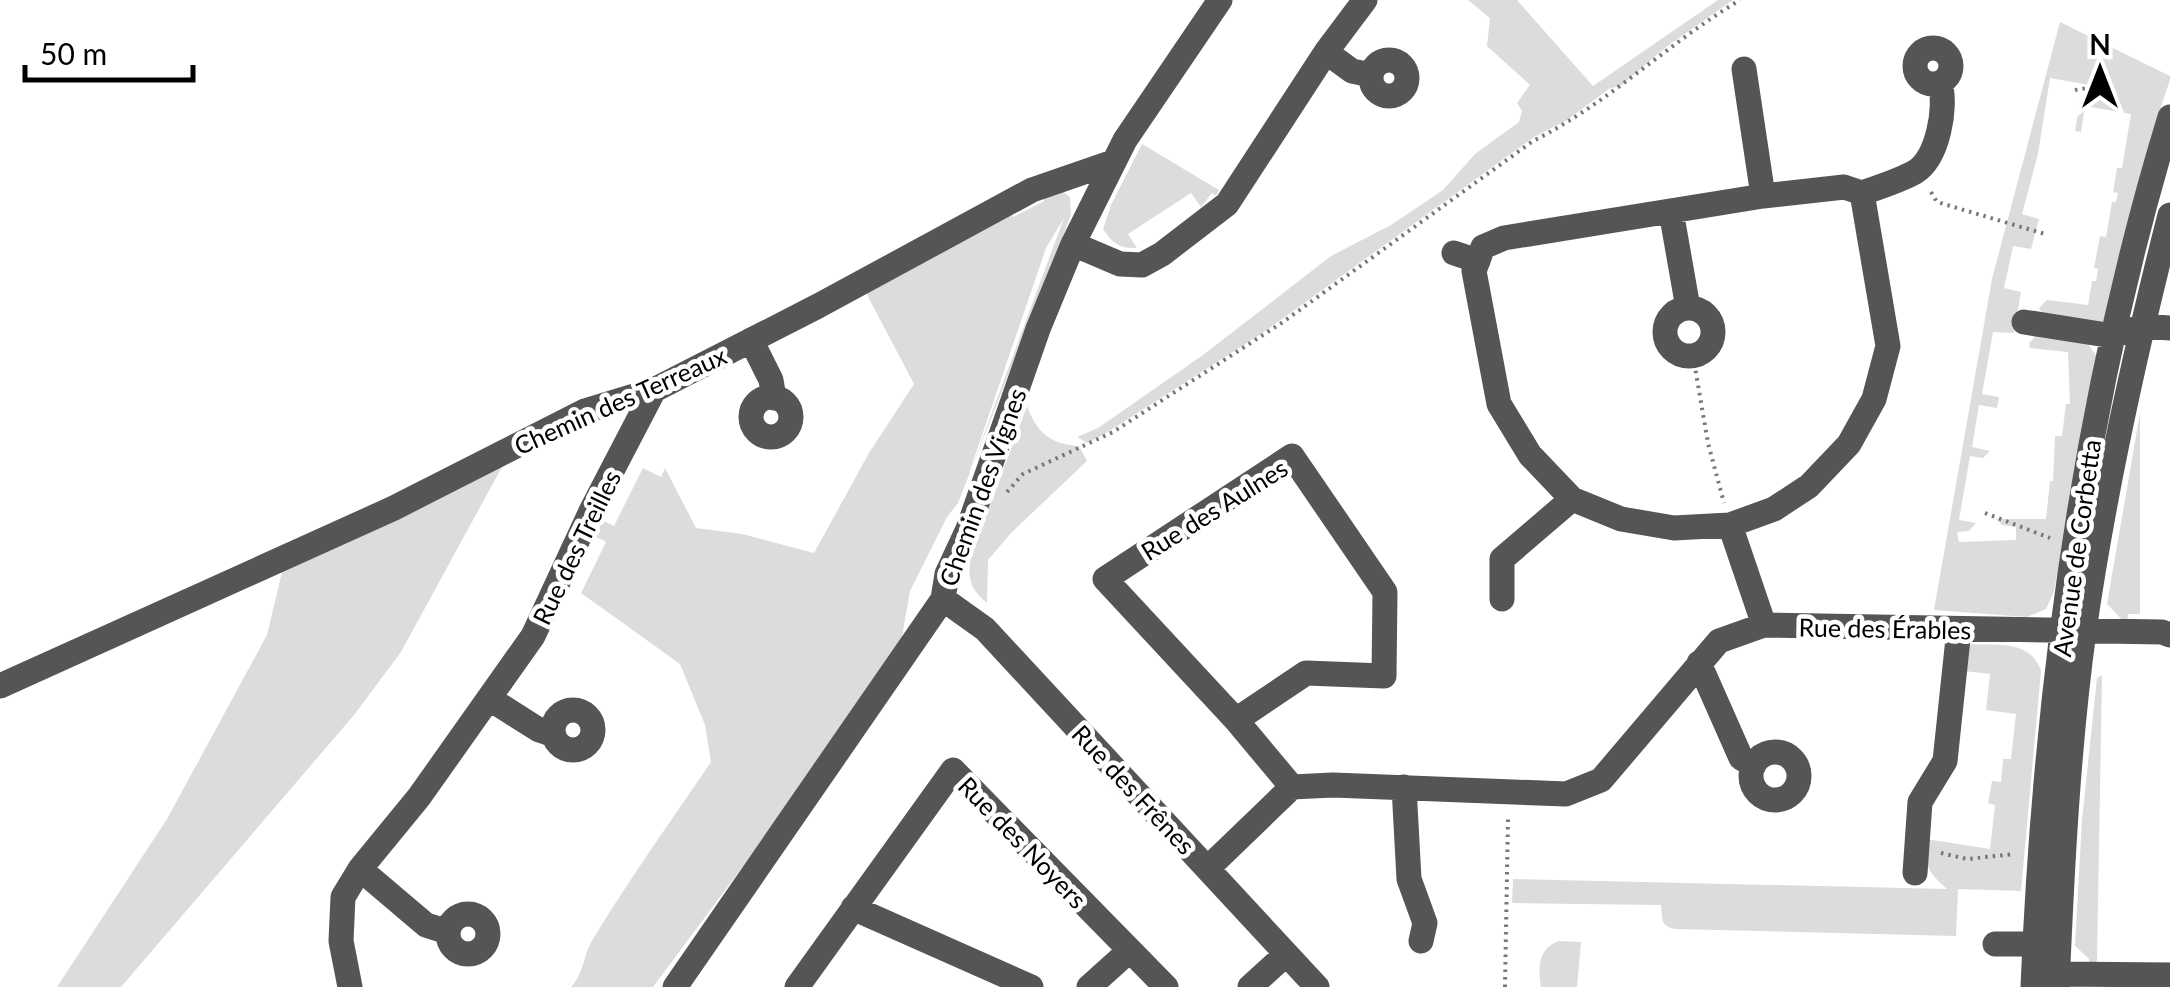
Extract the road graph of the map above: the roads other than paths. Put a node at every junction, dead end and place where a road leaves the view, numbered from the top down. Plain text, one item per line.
1 (1220, 0) edge
2 (1365, 0) edge
3 (1326, 52) junction
4 (1744, 69) dead end
5 (1371, 75) dead end
6 (1940, 83) dead end
7 (2170, 117) edge
8 (1112, 162) junction
9 (1862, 194) junction
10 (1763, 196) junction
11 (1672, 211) junction
12 (2170, 215) edge
13 (1074, 244) junction
14 (2024, 322) dead end
15 (2144, 326) junction
16 (2170, 328) edge
17 (2113, 336) junction
18 (751, 340) junction
19 (1693, 356) road end
20 (654, 390) junction
21 (774, 398) dead end
22 (1572, 500) junction
23 (1730, 525) junction
24 (1502, 599) dead end
25 (943, 600) junction
26 (1764, 625) junction
27 (1958, 629) junction
28 (2073, 632) junction
29 (2170, 635) edge
30 (1699, 663) junction
31 (0, 686) edge
32 (490, 699) junction
33 (1236, 720) junction
34 (554, 736) dead end
35 (1754, 765) dead end
36 (1292, 787) junction
37 (1404, 787) junction
38 (1208, 868) junction
39 (360, 869) junction
40 (1915, 872) dead end
41 (854, 908) junction
42 (448, 932) dead end
43 (1421, 941) dead end
44 (1995, 944) dead end
45 (2036, 944) junction
46 (1129, 951) junction
47 (1285, 955) junction
48 (2170, 976) edge
49 (2057, 981) edge
50 (350, 987) edge
51 (674, 987) edge
52 (797, 987) edge
53 (1031, 987) edge
54 (1089, 987) edge
55 (1166, 987) edge
56 (1250, 987) edge
57 (1316, 987) edge
58 (2033, 987) edge

1 - 8 street
2 - 3 street
3 - 5 street
3 - 13 street
4 - 10 street
6 - 9 street
7 - 17 street, Avenue de Corbetta
8 - 13 street, Chemin des Vignes
8 - 18 street, Chemin des Terreaux
9 - 10 street
9 - 23 street
10 - 11 street
11 - 19 street
11 - 22 street
12 - 15 street, Avenue de Corbetta
13 - 25 street, Chemin des Vignes
14 - 17 street
15 - 16 street
15 - 17 street
15 - 28 street, Avenue de Corbetta
17 - 28 street, Avenue de Corbetta
18 - 20 street, Chemin des Terreaux
18 - 21 street
20 - 31 street, Chemin des Terreaux
20 - 32 street, Rue des Treilles
22 - 23 street
22 - 24 street
23 - 26 street
25 - 38 street, Rue des Frênes
25 - 51 street, Chemin des Vignes
26 - 27 street, Rue des Érables
26 - 30 street, Rue des Érables
27 - 28 street, Rue des Érables
27 - 40 street
28 - 29 street, Rue des Érables
28 - 45 street, Avenue de Corbetta
28 - 49 street, Avenue de Corbetta
30 - 35 street
30 - 37 street, Rue des Érables
32 - 34 street
32 - 39 street, Rue des Treilles
33 - 33 street, Rue des Aulnes
33 - 36 street, Rue des Aulnes
36 - 37 street, Rue des Érables
36 - 38 street
37 - 43 street
38 - 47 street, Rue des Frênes
39 - 42 street
39 - 50 street, Rue des Treilles
41 - 46 street, Rue des Noyers
41 - 52 street, Rue des Noyers
41 - 53 street
44 - 45 street
45 - 58 street, Avenue de Corbetta
46 - 54 street
46 - 55 street, Rue des Noyers
47 - 56 street
47 - 57 street, Rue des Frênes
48 - 49 street

